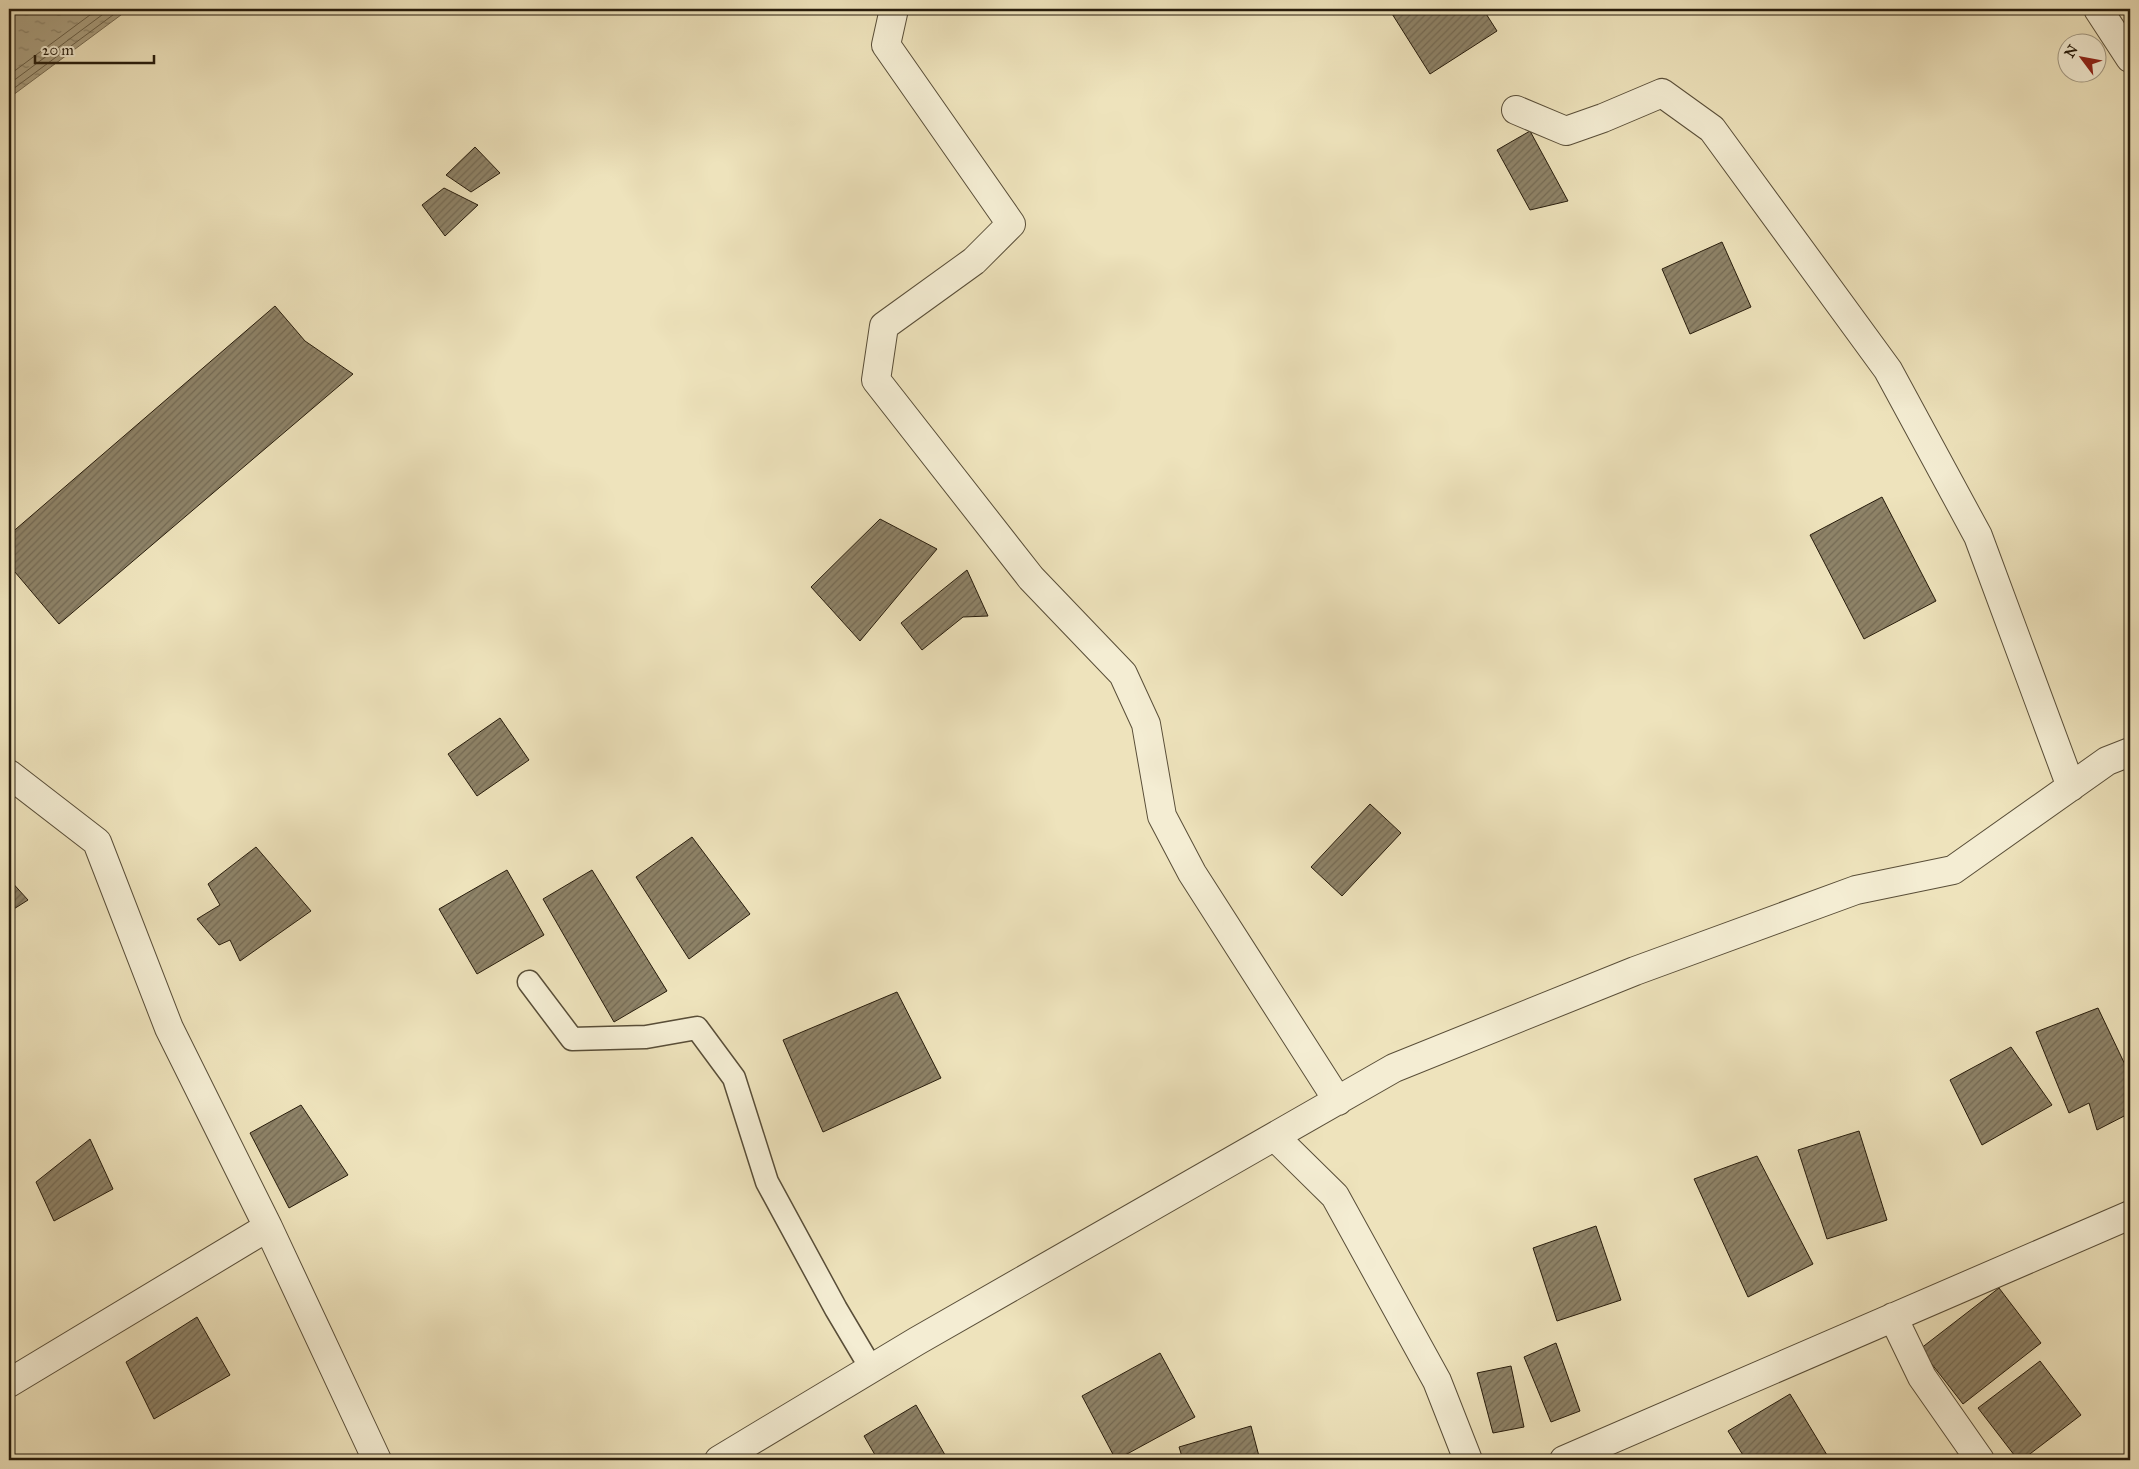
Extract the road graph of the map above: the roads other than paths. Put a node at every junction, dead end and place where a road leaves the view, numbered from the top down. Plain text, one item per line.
1 (894, 9) edge
2 (2098, 9) edge
3 (2130, 58) edge
4 (1516, 110) dead end
5 (2130, 752) edge
6 (9, 774) edge
7 (2071, 787) junction
8 (529, 982) dead end
9 (1338, 1101) junction
10 (1275, 1137) junction
11 (2130, 1215) edge
12 (268, 1227) junction
13 (1893, 1317) junction
14 (871, 1368) junction
15 (9, 1383) edge
16 (377, 1460) edge
17 (719, 1460) edge
18 (1468, 1460) edge
19 (1564, 1460) edge
20 (1980, 1460) edge

1 - 9 street
2 - 3 street
4 - 7 street
5 - 7 street
6 - 12 street
7 - 9 street
8 - 14 lane
9 - 10 street
10 - 14 street
10 - 18 street
11 - 13 street
12 - 15 street
12 - 16 street
13 - 19 street
13 - 20 street
14 - 17 street

